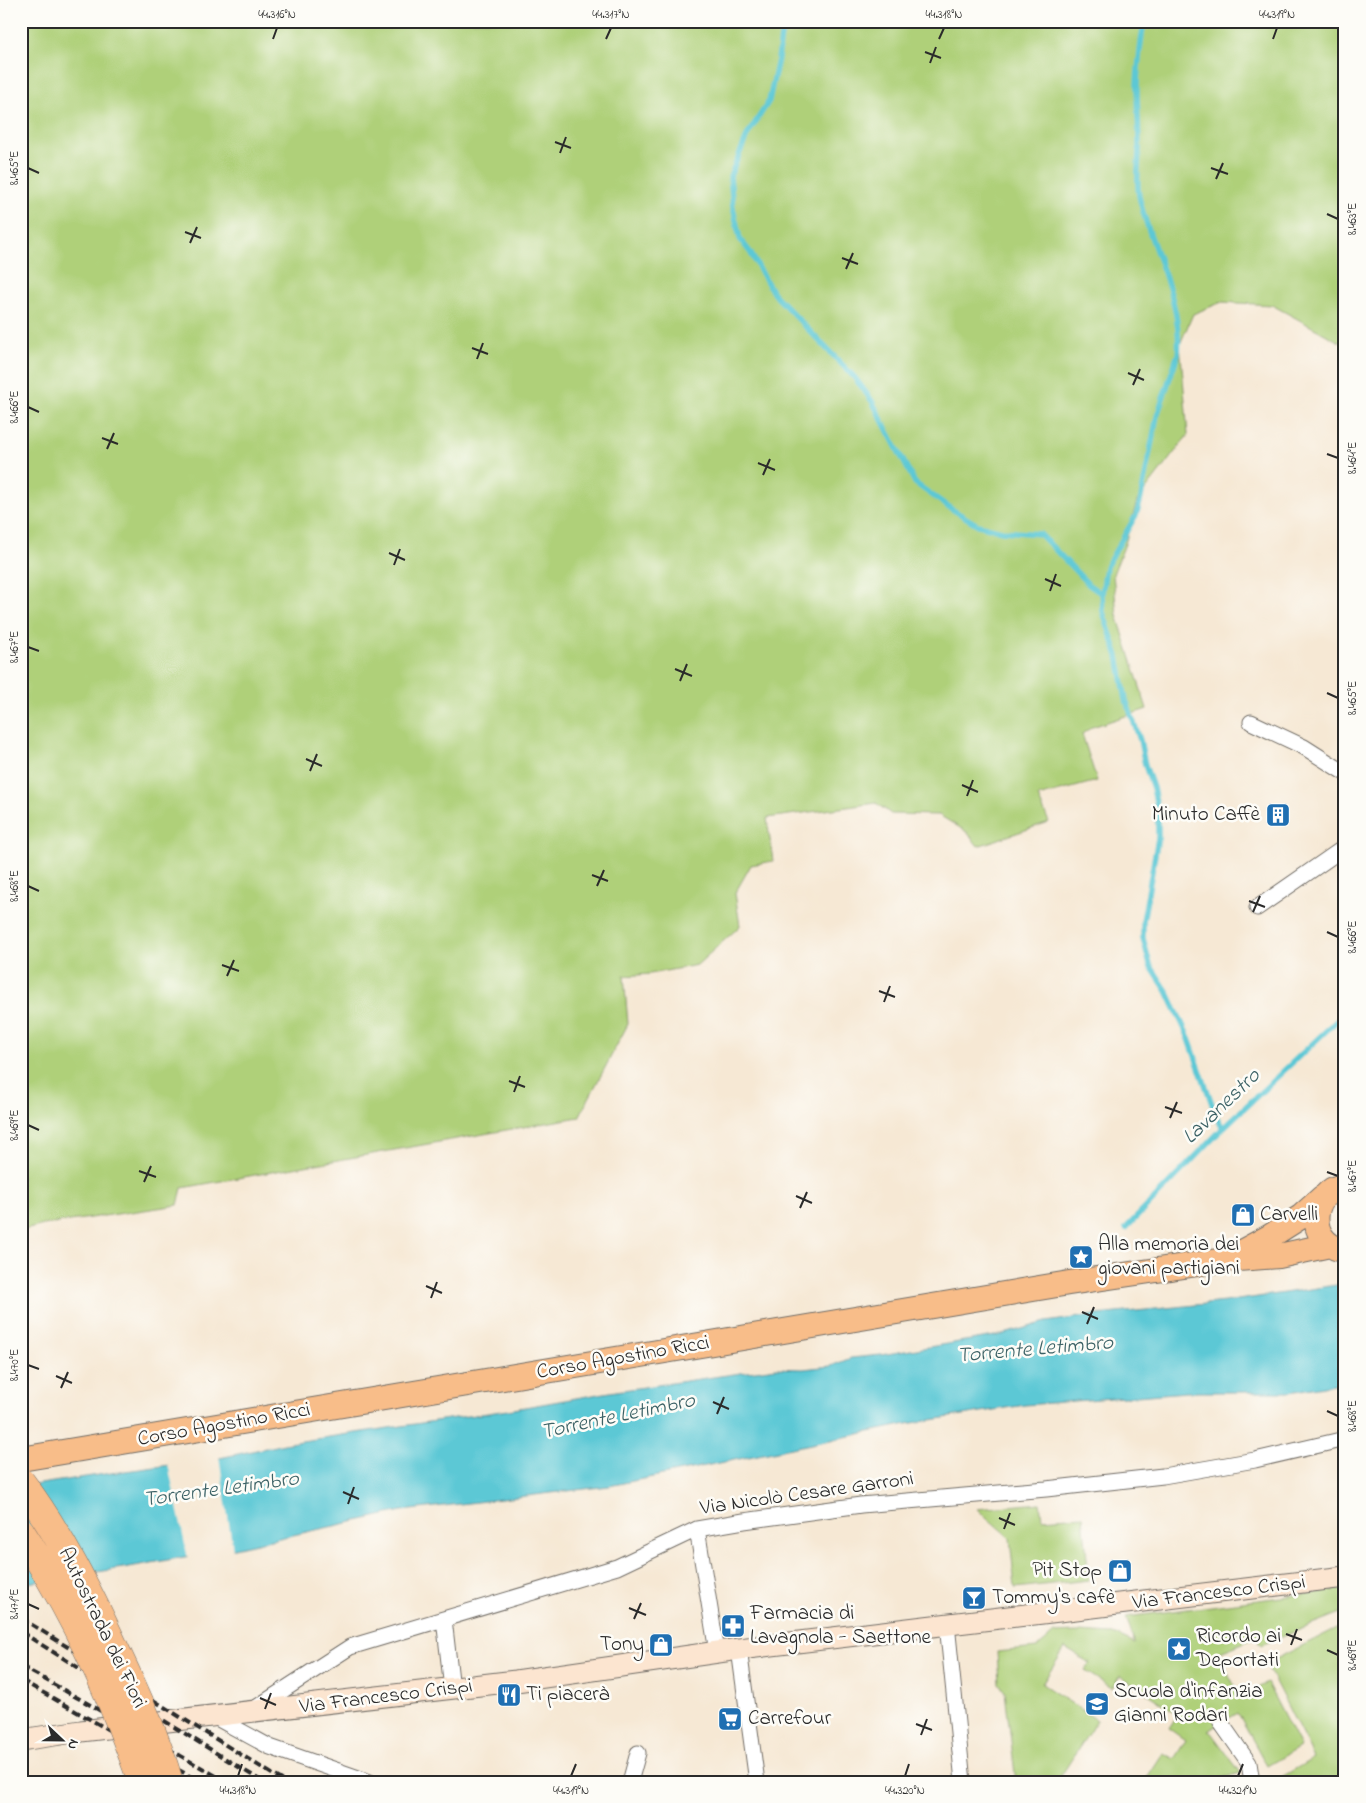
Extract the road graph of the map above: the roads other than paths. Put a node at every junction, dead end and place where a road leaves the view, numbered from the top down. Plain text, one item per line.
1 (1251, 722) dead end
2 (1345, 773) edge
3 (1345, 847) edge
4 (1257, 908) dead end
5 (1339, 1187) edge
6 (1337, 1248) edge
7 (1226, 1260) junction
8 (1345, 1439) edge
9 (21, 1459) edge
10 (21, 1482) edge
11 (697, 1529) junction
12 (21, 1532) edge
13 (1345, 1577) edge
14 (444, 1619) junction
15 (947, 1624) junction
16 (739, 1648) junction
17 (716, 1652) junction
18 (452, 1689) junction
19 (248, 1713) junction
20 (213, 1716) junction
21 (1221, 1723) dead end
22 (21, 1740) edge
23 (638, 1753) dead end
24 (142, 1782) edge
25 (169, 1782) edge
26 (370, 1782) edge
27 (630, 1782) edge
28 (757, 1782) edge
29 (963, 1782) edge
30 (1252, 1782) edge

1 - 2 street
3 - 4 street
5 - 6 main road
5 - 7 main road, Corso Agostino Ricci
6 - 7 main road, Corso Agostino Ricci
7 - 9 main road, Corso Agostino Ricci
8 - 11 street, Via Nicolò Cesare Garroni
10 - 25 highway, Autostrada dei Fiori, bridge
11 - 14 street, Via Nicolò Cesare Garroni
11 - 17 street
12 - 24 highway, Autostrada dei Fiori, bridge
13 - 15 street, Via Francesco Crispi
14 - 18 street
14 - 19 street, Via Nicolò Cesare Garroni
15 - 16 street, Via Francesco Crispi
15 - 29 street
16 - 17 street, Via Francesco Crispi
16 - 28 street
17 - 18 street, Via Francesco Crispi
18 - 19 street, Via Francesco Crispi
19 - 20 street, Via Francesco Crispi
20 - 22 street, Via Francesco Crispi
20 - 26 street
21 - 30 street
23 - 27 street

